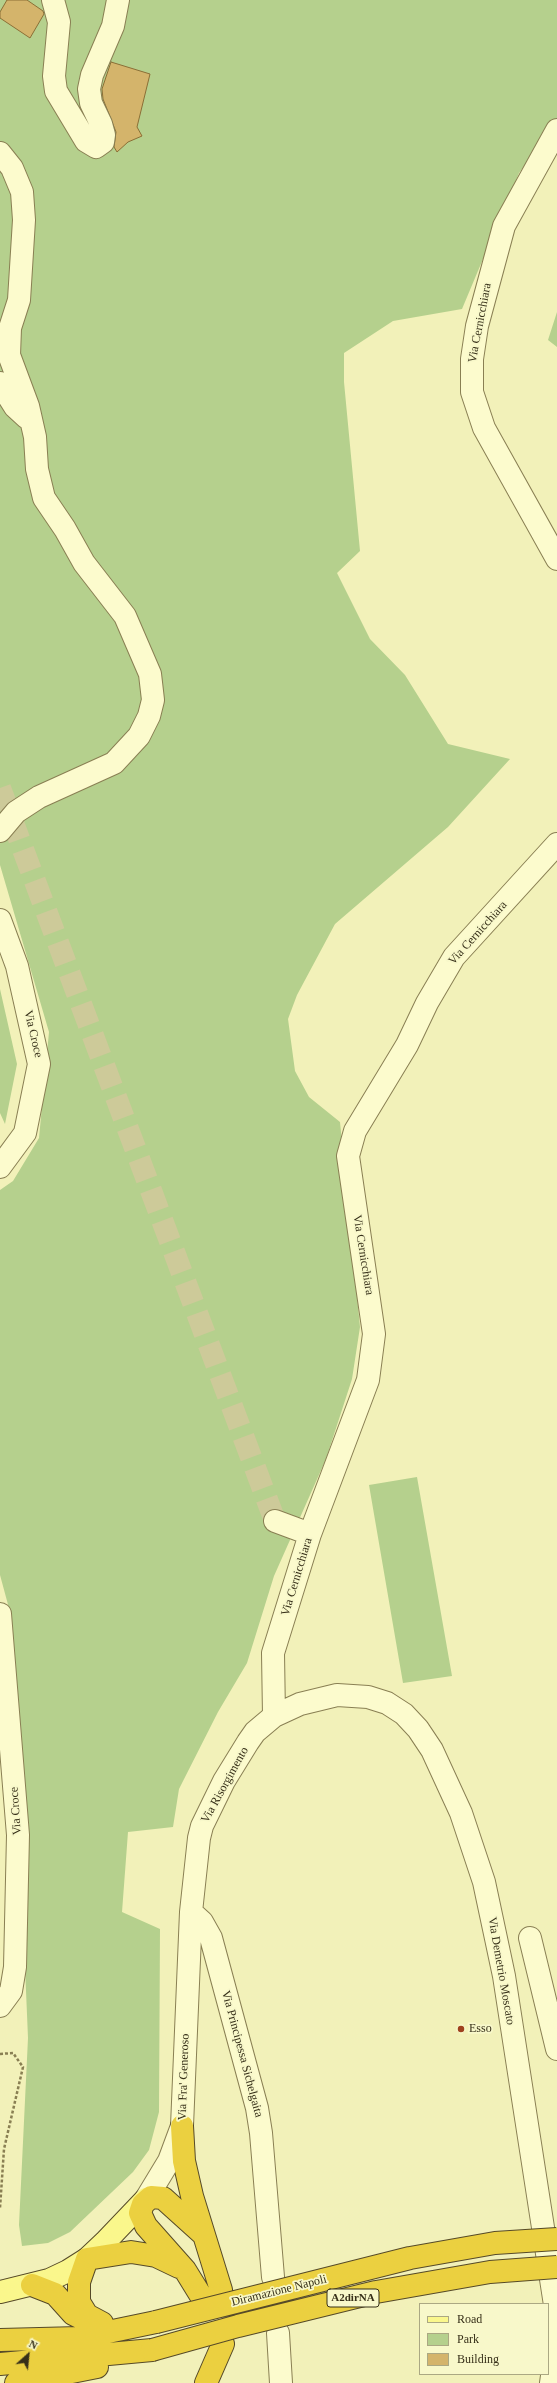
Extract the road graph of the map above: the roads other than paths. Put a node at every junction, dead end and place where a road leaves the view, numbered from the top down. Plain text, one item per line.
1 (52, 0) edge
2 (118, 0) edge
3 (557, 130) edge
4 (0, 153) edge
5 (0, 383) edge
6 (32, 424) junction
7 (557, 559) edge
8 (0, 831) edge
9 (557, 844) edge
10 (0, 920) edge
11 (0, 1167) edge
12 (274, 1522) dead end
13 (310, 1534) junction
14 (0, 1614) edge
15 (274, 1716) junction
16 (191, 1912) junction
17 (530, 1938) dead end
18 (0, 2006) edge
19 (557, 2049) edge
20 (182, 2126) junction
21 (146, 2199) junction
22 (204, 2235) junction
23 (557, 2239) edge
24 (86, 2259) junction
25 (557, 2267) edge
26 (185, 2270) junction
27 (273, 2277) dead end
28 (32, 2285) junction
29 (0, 2292) edge
30 (102, 2323) junction
31 (132, 2327) junction
32 (278, 2333) dead end
33 (0, 2340) edge
34 (152, 2350) junction
35 (217, 2350) dead end
36 (0, 2364) edge
37 (16, 2383) edge
38 (206, 2383) edge
39 (281, 2383) edge
40 (551, 2383) edge

1 - 2 street
3 - 7 street, Via Cernicchiara
4 - 6 street
5 - 6 street
6 - 8 street
9 - 13 street, Via Cernicchiara
10 - 11 street, Via Croce
12 - 13 street
13 - 15 street, Via Cernicchiara
14 - 18 street, Via Croce
15 - 16 street, Via Risorgimento
15 - 40 street, Via Demetrio Moscato
16 - 20 street, Via Fra' Generoso
16 - 27 street, Via Principessa Sichelgaita
17 - 19 street
20 - 21 street, Via Fra' Generoso
20 - 22 highway
21 - 22 highway
21 - 24 main road, Via Fra' Generoso
21 - 26 highway
22 - 26 highway
23 - 31 highway, Diramazione Napoli / A2dirNA, bridge
24 - 26 highway
24 - 28 main road, Via Fra' Generoso
24 - 30 highway
25 - 34 highway, Diramazione Napoli / A2dirNA, bridge
28 - 29 main road, Via Fra' Generoso
28 - 30 highway
30 - 31 highway
31 - 33 highway, Diramazione Napoli / A2dirNA
32 - 39 street
34 - 36 highway, Diramazione Napoli / A2dirNA
34 - 37 highway
35 - 38 highway

